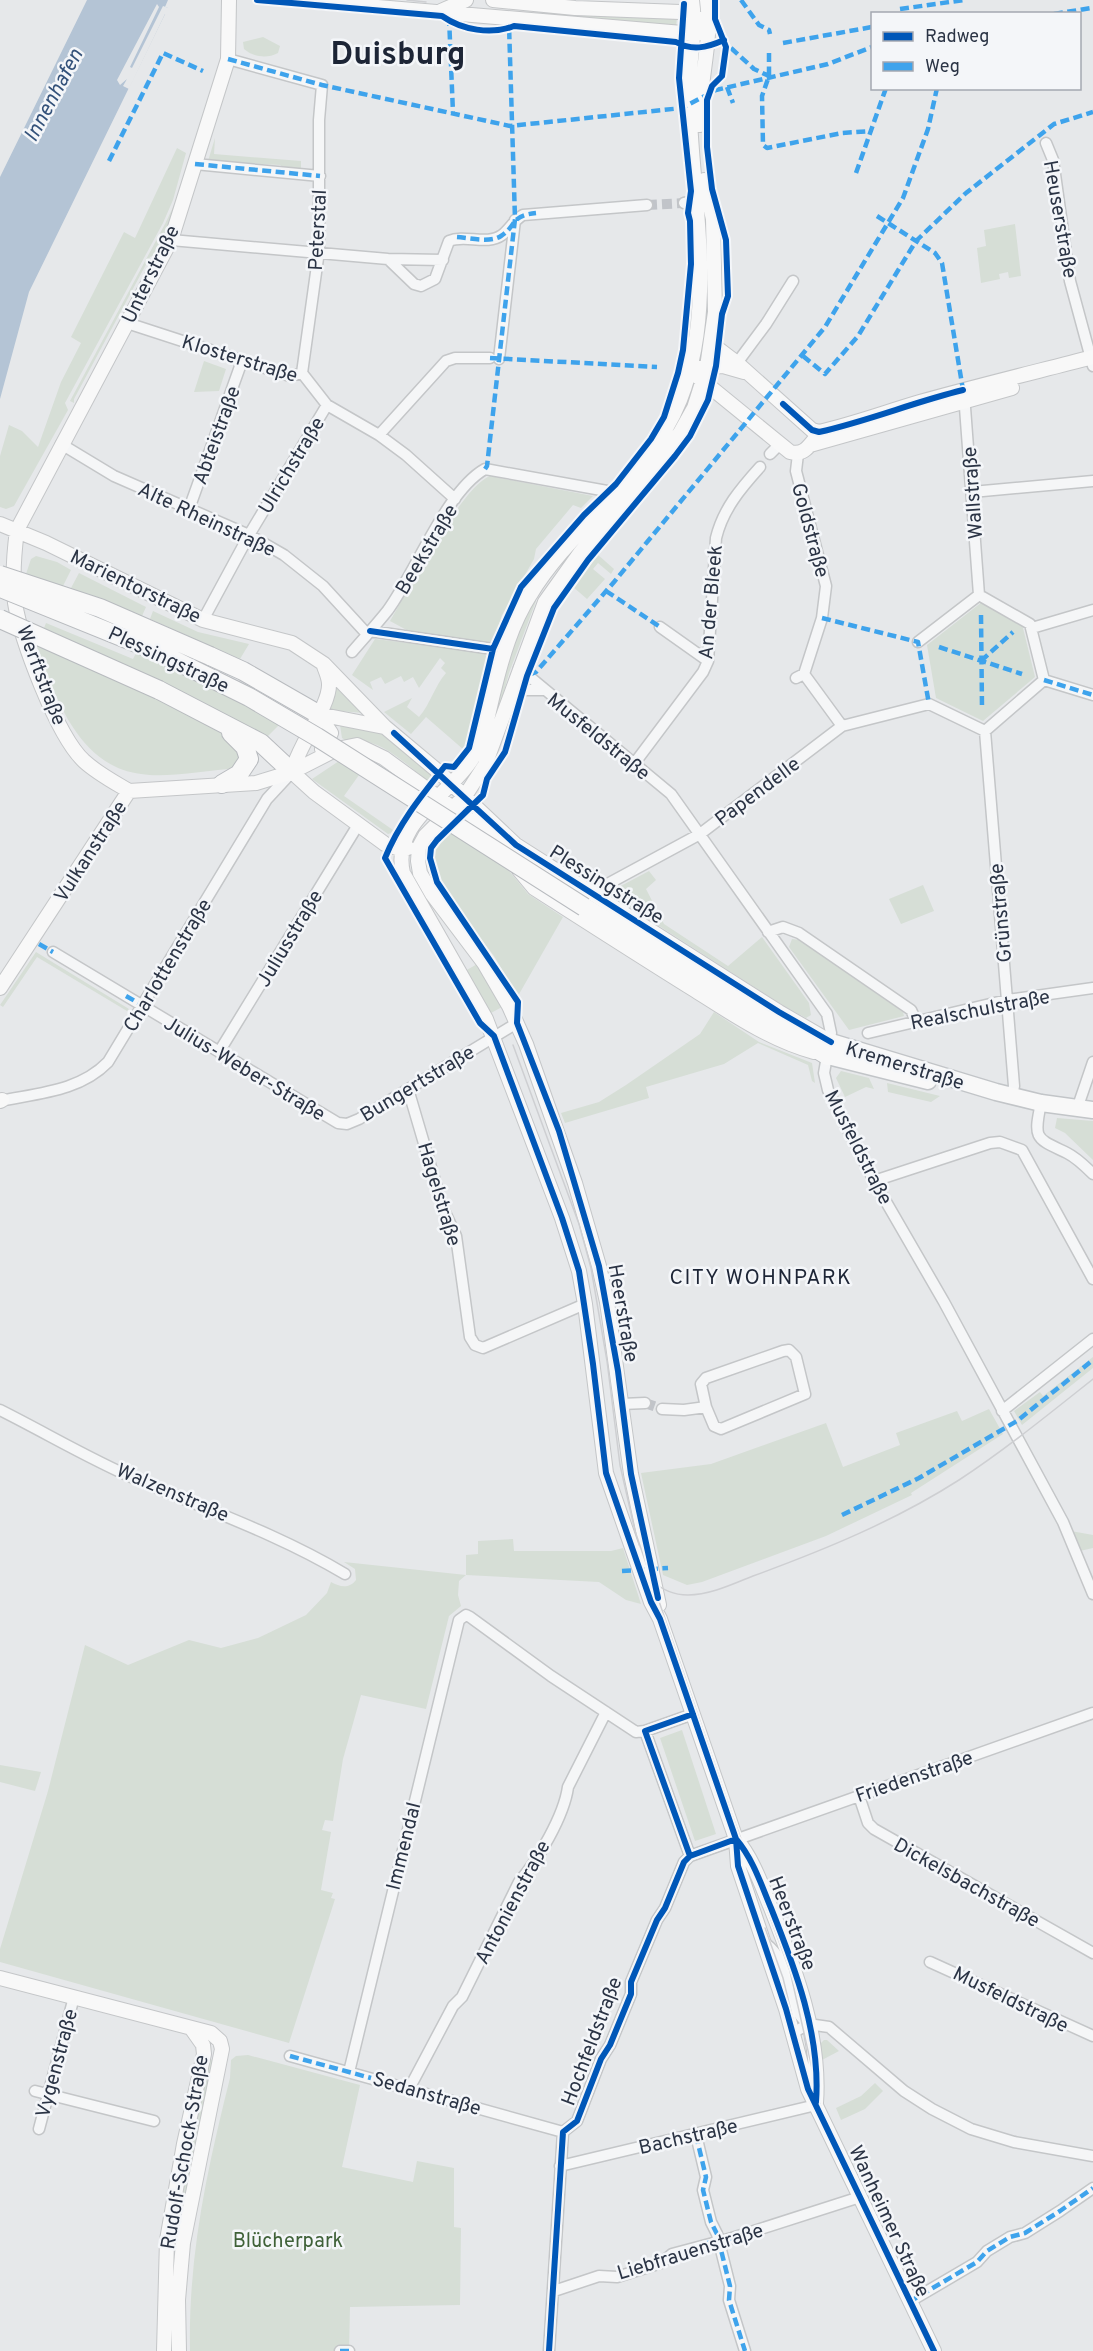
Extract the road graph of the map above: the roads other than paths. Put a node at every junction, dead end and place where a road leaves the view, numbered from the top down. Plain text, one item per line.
1 (229, 0) edge
2 (296, 0) edge
3 (466, 0) edge
4 (493, 0) edge
5 (654, 0) edge
6 (692, 0) edge
7 (707, 0) edge
8 (625, 10) junction
9 (439, 12) junction
10 (694, 15) junction
11 (710, 27) junction
12 (694, 34) junction
13 (228, 59) junction
14 (1046, 143) dead end
15 (195, 164) junction
16 (320, 176) junction
17 (696, 201) junction
18 (647, 206) tunnel mouth
19 (515, 219) junction
20 (171, 240) junction
21 (319, 251) junction
22 (388, 259) junction
23 (443, 260) junction
24 (793, 281) dead end
25 (127, 323) junction
26 (712, 344) junction
27 (242, 361) junction
28 (1092, 361) edge
29 (707, 367) junction
30 (741, 368) junction
31 (690, 369) junction
32 (302, 373) junction
33 (703, 382) junction
34 (964, 396) junction
35 (327, 405) junction
36 (816, 431) junction
37 (379, 435) junction
38 (61, 444) junction
39 (810, 446) junction
40 (798, 454) junction
41 (760, 466) dead end
42 (1093, 481) edge
43 (972, 492) junction
44 (618, 493) junction
45 (455, 499) junction
46 (189, 509) junction
47 (0, 524) edge
48 (17, 530) junction
49 (249, 535) junction
50 (1, 585) edge
51 (979, 595) junction
52 (1093, 610) edge
53 (0, 619) edge
54 (203, 620) junction
55 (1031, 626) junction
56 (660, 627) dead end
57 (369, 633) junction
58 (918, 642) dead end
59 (493, 649) dead end
60 (352, 652) dead end
61 (708, 661) junction
62 (324, 664) junction
63 (519, 668) junction
64 (1044, 680) junction
65 (543, 690) junction
66 (510, 695) junction
67 (1093, 695) edge
68 (203, 712) junction
69 (318, 714) junction
70 (842, 726) junction
71 (385, 727) junction
72 (986, 731) junction
73 (337, 749) junction
74 (634, 764) junction
75 (294, 766) junction
76 (451, 783) junction
77 (222, 784) junction
78 (129, 791) junction
79 (465, 796) junction
80 (437, 797) junction
81 (452, 808) junction
82 (358, 825) junction
83 (700, 834) junction
84 (419, 847) junction
85 (400, 849) junction
86 (587, 900) junction
87 (768, 932) junction
88 (53, 952) dead end
89 (0, 988) edge
90 (1093, 988) edge
91 (1007, 1000) junction
92 (142, 1005) junction
93 (916, 1021) junction
94 (517, 1023) junction
95 (868, 1033) dead end
96 (494, 1036) junction
97 (829, 1049) junction
98 (219, 1052) junction
99 (1093, 1062) edge
100 (408, 1089) junction
101 (1012, 1096) junction
102 (1, 1101) edge
103 (1041, 1104) junction
104 (1085, 1109) edge
105 (347, 1124) joint
106 (1039, 1138) junction
107 (1022, 1150) junction
108 (1093, 1173) edge
109 (874, 1181) junction
110 (1093, 1279) edge
111 (585, 1304) junction
112 (1093, 1340) edge
113 (645, 1403) tunnel mouth
114 (622, 1404) junction
115 (706, 1407) junction
116 (662, 1408) tunnel mouth
117 (0, 1410) edge
118 (1002, 1411) junction
119 (1093, 1560) edge
120 (1082, 1564) junction
121 (345, 1574) dead end
122 (1093, 1594) edge
123 (660, 1619) junction
124 (606, 1712) junction
125 (1093, 1713) edge
126 (693, 1714) junction
127 (645, 1731) junction
128 (859, 1796) junction
129 (736, 1839) junction
130 (690, 1856) junction
131 (765, 1943) junction
132 (1093, 1953) edge
133 (930, 1962) dead end
134 (0, 1978) edge
135 (75, 1997) junction
136 (786, 2009) joint
137 (808, 2024) junction
138 (191, 2028) junction
139 (793, 2033) junction
140 (1093, 2036) edge
141 (290, 2056) dead end
142 (349, 2072) junction
143 (409, 2088) junction
144 (35, 2091) dead end
145 (48, 2094) junction
146 (816, 2105) junction
147 (154, 2121) dead end
148 (39, 2129) dead end
149 (563, 2132) junction
150 (696, 2135) junction
151 (1093, 2157) edge
152 (560, 2166) junction
153 (1093, 2188) edge
154 (860, 2197) junction
155 (718, 2240) junction
156 (554, 2291) junction
157 (909, 2302) junction
158 (164, 2351) edge
159 (179, 2351) edge
160 (340, 2351) edge
161 (349, 2351) edge
162 (549, 2351) edge
163 (745, 2351) edge
164 (934, 2351) edge

1 - 13 main road, Unterstraße
2 - 9 main road
3 - 9 main road
4 - 8 main road
5 - 8 main road
6 - 10 main road
7 - 11 main road
8 - 10 main road
9 - 12 main road
10 - 11 main road
10 - 12 main road
11 - 12 main road
11 - 17 main road
12 - 17 main road
13 - 15 main road, Unterstraße
13 - 16 street, Peterstal
14 - 28 street, Heuserstraße
15 - 16 street
15 - 20 main road, Unterstraße
16 - 21 street, Peterstal
17 - 26 main road
17 - 31 main road
18 - 19 street
19 - 23 street
19 - 37 street
20 - 21 street
20 - 25 main road, Unterstraße
21 - 22 street
21 - 32 street, Peterstal
22 - 23 street
22 - 23 street
24 - 30 street
25 - 27 street, Klosterstraße
25 - 38 main road, Unterstraße
26 - 29 main road
26 - 30 main road
27 - 32 street, Klosterstraße
27 - 46 street, Abteistraße
28 - 34 main road
29 - 30 main road
29 - 31 main road
29 - 33 main road
30 - 36 main road
31 - 33 main road
31 - 44 main road
32 - 35 street, Klosterstraße
33 - 40 main road
33 - 63 main road
34 - 36 main road
34 - 39 main road
34 - 43 street, Wallstraße
35 - 37 street, Klosterstraße
35 - 49 street, Ulrichstraße
36 - 39 main road
37 - 45 street, Klosterstraße
38 - 46 street, Alte Rheinstraße
38 - 48 main road, Unterstraße
39 - 40 main road
40 - 70 street, Goldstraße
41 - 61 street, An der Bleek
42 - 43 street
43 - 51 street, Wallstraße
44 - 45 street, Beekstraße
44 - 76 main road
45 - 57 street, Beekstraße
46 - 49 street, Alte Rheinstraße
47 - 48 main road, Marientorstraße
48 - 54 main road, Marientorstraße
48 - 78 main road, Werftstraße
49 - 54 street, Ulrichstraße
49 - 57 street, Alte Rheinstraße
50 - 69 highway, bridge
50 - 86 highway, Plessingstraße, bridge
51 - 55 street
51 - 58 street
52 - 55 street
53 - 68 highway, bridge
54 - 62 main road, Marientorstraße
55 - 64 street
56 - 61 street
57 - 59 street
57 - 60 street, Beekstraße
61 - 74 street, An der Bleek
62 - 69 main road
62 - 71 main road, Plessingstraße
63 - 65 street, Musfeldstraße
63 - 66 main road
64 - 67 street
64 - 72 street
65 - 66 street, Musfeldstraße
65 - 74 street, Musfeldstraße
66 - 79 main road
68 - 75 highway
68 - 77 highway
69 - 71 main road, Plessingstraße
69 - 73 main road
69 - 75 main road
69 - 75 main road
70 - 72 street, Papendelle
70 - 83 street, Papendelle
71 - 76 main road, Plessingstraße
72 - 91 street, Grünstraße
73 - 75 main road
73 - 80 main road, Plessingstraße
74 - 83 street, Musfeldstraße
75 - 77 main road, Vulkanstraße
75 - 82 main road
75 - 92 street, Charlottenstraße
76 - 79 main road, Plessingstraße
76 - 80 main road
77 - 78 main road, Vulkanstraße
78 - 89 main road, Vulkanstraße
79 - 81 main road
79 - 86 main road, Plessingstraße
80 - 81 main road, Plessingstraße
80 - 85 main road
81 - 84 main road
81 - 97 main road, Plessingstraße
82 - 85 main road
82 - 98 street, Juliusstraße
83 - 86 street, Papendelle
83 - 87 street, Musfeldstraße
84 - 85 main road
84 - 94 main road, Heerstraße
85 - 96 main road, Heerstraße
86 - 97 main road, Plessingstraße
86 - 97 highway, Plessingstraße
87 - 93 street
87 - 97 street, Musfeldstraße
88 - 92 street, Julius-Weber-Straße
90 - 91 street, Realschulstraße
91 - 93 street, Realschulstraße
91 - 101 street, Grünstraße
92 - 98 street, Julius-Weber-Straße
92 - 102 street, Charlottenstraße
93 - 95 street, Realschulstraße
94 - 96 street, Bungertstraße
94 - 114 main road, Heerstraße
96 - 100 street, Bungertstraße
96 - 111 main road, Heerstraße
97 - 101 main road, Kremerstraße
97 - 109 street, Musfeldstraße
98 - 105 street, Julius-Weber-Straße
99 - 104 street
100 - 105 street, Bungertstraße
100 - 111 street, Hagelstraße
101 - 103 main road, Kremerstraße
103 - 104 main road, Kremerstraße
103 - 106 street
106 - 107 street
106 - 108 street
107 - 109 street
107 - 110 street
109 - 118 street, Musfeldstraße
111 - 123 main road, Heerstraße
112 - 118 street
113 - 114 street
114 - 123 main road, Heerstraße
115 - 115 street
115 - 116 street
117 - 121 street, Walzenstraße
118 - 120 street, Musfeldstraße
119 - 120 street
120 - 122 street, Musfeldstraße
123 - 126 main road, Heerstraße
124 - 127 street
124 - 142 street, Immendal
124 - 143 street, Antonienstraße
125 - 128 street, Friedenstraße
126 - 127 street
126 - 129 main road, Heerstraße
127 - 130 street
128 - 129 street, Friedenstraße
128 - 132 street, Dickelsbachstraße
129 - 130 street, Friedenstraße
129 - 131 main road, Heerstraße
129 - 137 main road, Heerstraße
130 - 149 street, Hochfeldstraße
131 - 136 main road, Heerstraße
131 - 137 street, Heerstraße
133 - 140 street, Musfeldstraße
134 - 135 main road
135 - 138 main road
135 - 145 street, Vygenstraße
136 - 139 main road, Wanheimer Straße
137 - 139 street
137 - 146 main road, Wanheimer Straße
137 - 151 street
138 - 158 main road, Rudolf-Schock-Straße
138 - 159 main road, Rudolf-Schock-Straße
139 - 146 main road, Wanheimer Straße
141 - 142 street, Sedanstraße
142 - 143 street, Sedanstraße
143 - 149 street, Sedanstraße
144 - 145 street
145 - 147 street
145 - 148 street, Vygenstraße
146 - 150 street, Bachstraße
146 - 154 main road, Wanheimer Straße
149 - 152 street, Hochfeldstraße
150 - 152 street, Bachstraße
150 - 155 street
152 - 156 street, Hochfeldstraße
153 - 157 street
154 - 155 street, Liebfrauenstraße
154 - 157 main road, Wanheimer Straße
155 - 156 street, Liebfrauenstraße
155 - 163 street
156 - 162 street, Hochfeldstraße
157 - 164 main road, Wanheimer Straße
160 - 161 street

